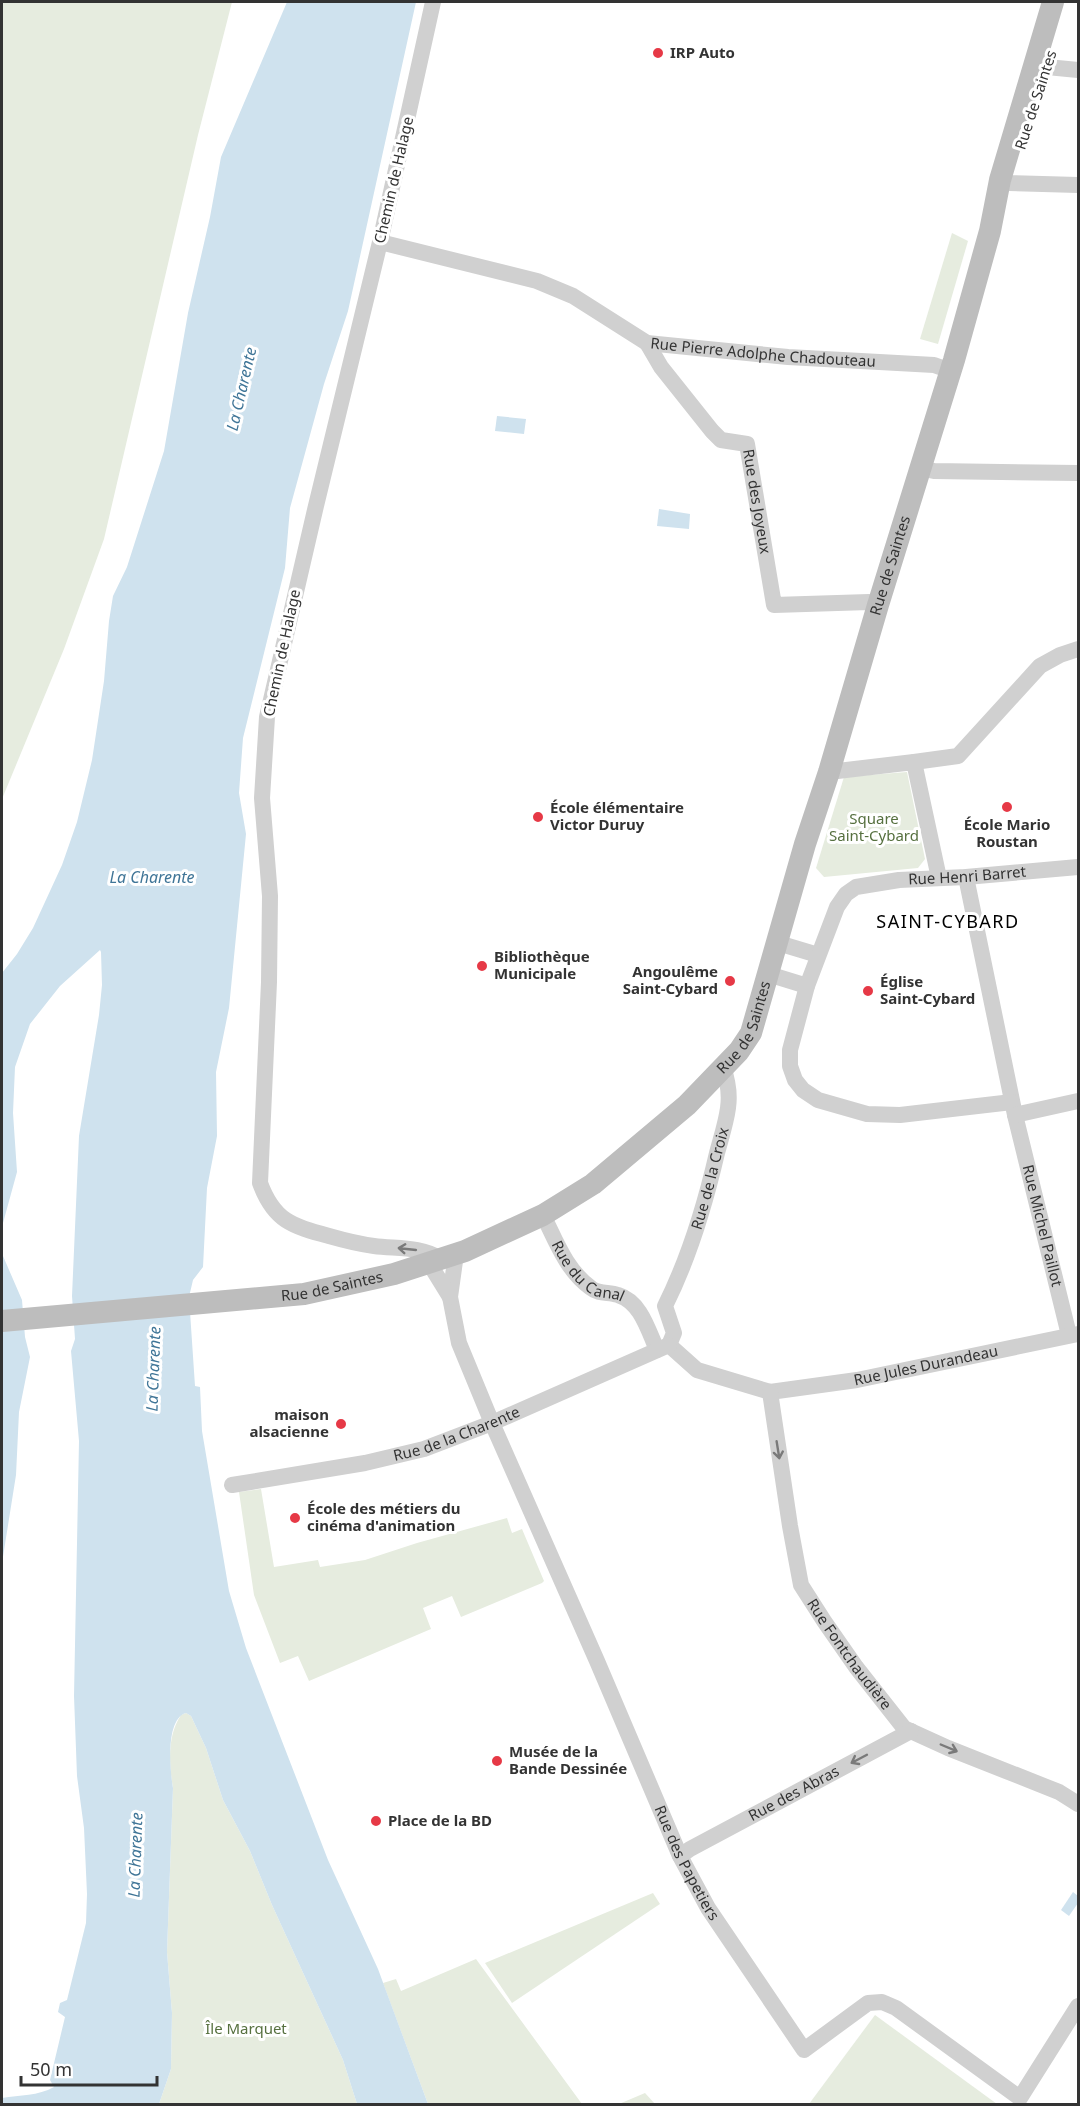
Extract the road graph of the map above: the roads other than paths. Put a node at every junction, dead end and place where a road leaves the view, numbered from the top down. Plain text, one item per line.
1 (433, 2) edge
2 (1053, 2) edge
3 (1067, 2) edge
4 (1047, 67) junction
5 (1078, 70) edge
6 (1004, 182) junction
7 (1078, 185) edge
8 (380, 242) junction
9 (647, 343) junction
10 (951, 371) junction
11 (920, 468) junction
12 (1078, 473) edge
13 (878, 605) junction
14 (1078, 649) edge
15 (914, 762) junction
16 (830, 772) junction
17 (1078, 867) edge
18 (966, 877) junction
19 (939, 879) junction
20 (778, 944) junction
21 (818, 955) junction
22 (768, 974) junction
23 (807, 986) junction
24 (723, 1067) junction
25 (1078, 1101) edge
26 (1013, 1108) junction
27 (543, 1215) junction
28 (372, 1246) junction
29 (442, 1258) junction
30 (394, 1274) junction
31 (450, 1298) junction
32 (665, 1306) junction
33 (644, 1319) junction
34 (2, 1321) edge
35 (1074, 1335) edge
36 (663, 1348) junction
37 (770, 1392) junction
38 (492, 1423) junction
39 (232, 1485) dead end
40 (910, 1731) junction
41 (1078, 1803) edge
42 (680, 1856) junction
43 (1078, 2006) edge

1 - 8 street, Chemin de Halage
2 - 6 main road, Rue de Saintes
3 - 4 main road, Rue de Saintes
4 - 5 street
4 - 6 main road, Rue de Saintes
6 - 7 street
6 - 10 main road, Rue de Saintes
8 - 9 street, Rue Pierre Adolphe Chadouteau
8 - 28 street, Chemin de Halage
9 - 10 street, Rue Pierre Adolphe Chadouteau
9 - 13 street, Rue des Joyeux
10 - 11 main road, Rue de Saintes
11 - 12 street
11 - 13 main road, Rue de Saintes
13 - 16 main road, Rue de Saintes
14 - 15 street
15 - 16 street
15 - 19 street
16 - 20 main road, Rue de Saintes
17 - 18 street, Rue Henri Barret
18 - 19 street, Rue Henri Barret
18 - 26 street, Rue Michel Paillot
19 - 21 street, Rue Henri Barret
20 - 21 street
20 - 22 main road, Rue de Saintes
21 - 23 street
22 - 23 street
22 - 24 main road, Rue de Saintes
23 - 26 street
24 - 27 main road, Rue de Saintes
24 - 32 street, Rue de la Croix
25 - 26 street
26 - 35 street, Rue Michel Paillot
27 - 29 main road, Rue de Saintes
27 - 33 street, Rue du Canal
29 -> 28 street, Chemin de Halage
28 - 30 street
29 - 30 main road, Rue de Saintes
29 - 31 street
29 - 31 street
30 - 34 main road, Rue de Saintes
31 - 38 street, Rue des Papetiers
32 - 33 street
32 - 36 street
33 - 36 street, Rue du Canal
35 - 37 street, Rue Jules Durandeau
36 - 37 street
36 - 38 street, Rue de la Charente
37 -> 40 street, Rue Fontchaudière
38 - 39 street, Rue de la Charente
38 - 42 street, Rue des Papetiers
40 -> 41 street, Rue Fontchaudière
40 -> 42 street, Rue des Abras
42 - 43 street, Rue des Papetiers

